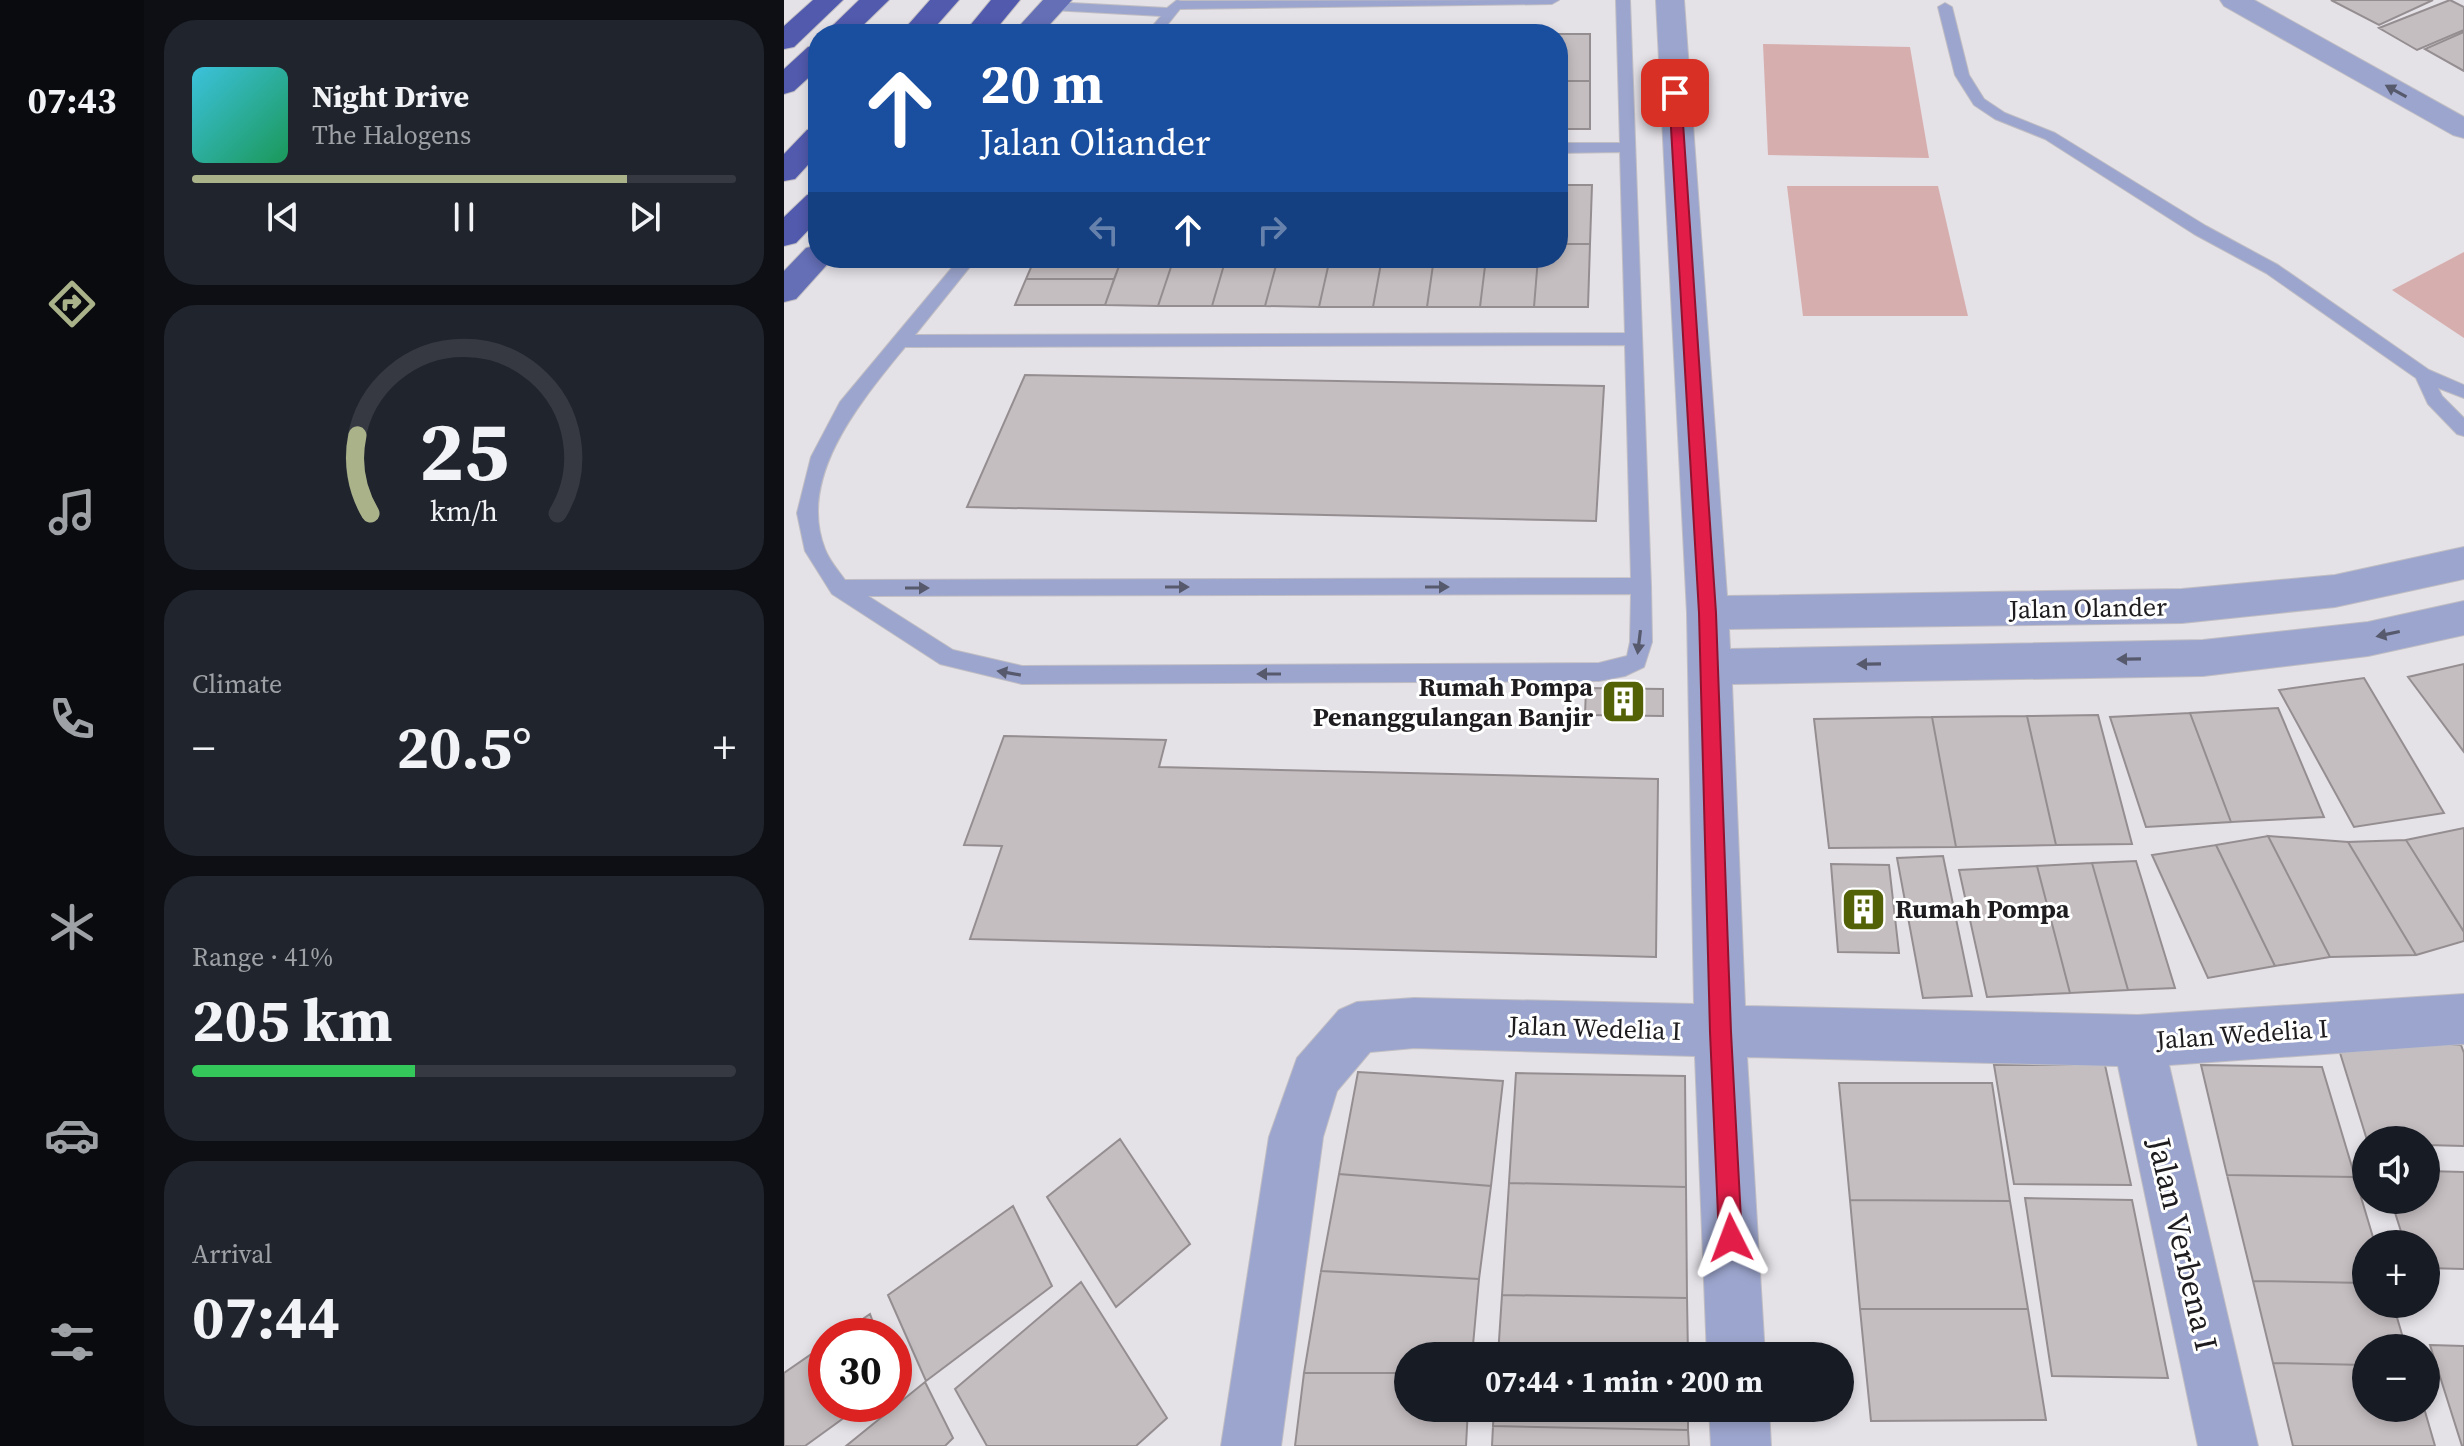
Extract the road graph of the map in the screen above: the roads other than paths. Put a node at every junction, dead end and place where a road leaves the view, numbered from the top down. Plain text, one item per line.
1 (829, 0) edge
2 (875, 0) edge
3 (945, 0) edge
4 (1006, 0) edge
5 (1155, 0) edge
6 (1552, 0) edge
7 (1623, 0) edge
8 (1670, 0) edge
9 (2248, 2) edge
10 (1055, 3) edge
11 (1176, 4) edge
12 (1945, 7) dead end
13 (849, 24) edge
14 (923, 24) edge
15 (986, 24) edge
16 (1035, 24) edge
17 (1161, 24) edge
18 (784, 41) edge
19 (808, 62) edge
20 (784, 85) edge
21 (2464, 129) edge
22 (808, 147) edge
23 (1627, 147) junction
24 (1568, 148) edge
25 (784, 172) edge
26 (808, 212) edge
27 (784, 236) edge
28 (808, 266) edge
29 (961, 268) edge
30 (784, 291) edge
31 (1634, 339) junction
32 (901, 341) junction
33 (2423, 374) junction
34 (2464, 392) edge
35 (2464, 429) edge
36 (2464, 563) edge
37 (1641, 586) junction
38 (839, 588) junction
39 (1708, 613) junction
40 (2464, 618) edge
41 (1709, 667) junction
42 (2464, 1019) edge
43 (1720, 1032) junction
44 (2138, 1041) junction
45 (1735, 1342) edge
46 (1740, 1422) edge
47 (1251, 1446) edge
48 (1741, 1446) edge
49 (2228, 1446) edge

1 - 18 highway
2 - 13 highway
3 - 14 highway
4 - 15 highway
5 - 11 lane
6 - 11 lane
7 - 23 lane
8 - 39 street
21 -> 9 street
10 - 11 lane
10 - 16 main road
11 - 17 lane
12 - 33 lane
19 - 20 highway
22 - 25 highway
23 - 24 lane
23 - 31 lane
26 - 27 highway
28 - 30 main road
29 - 32 lane
31 - 32 lane
31 - 37 lane
32 - 38 lane
33 - 34 lane
33 - 35 lane
36 - 39 street, Jalan Olander
38 -> 37 lane
37 -> 38 lane
39 - 41 street
40 -> 41 street, Jalan Olander
41 - 43 street
42 - 44 street, Jalan Wedelia I
43 - 44 street, Jalan Wedelia I
43 - 45 street
43 - 47 street, Jalan Wedelia I
44 - 49 street, Jalan Verbena I
46 - 48 street

